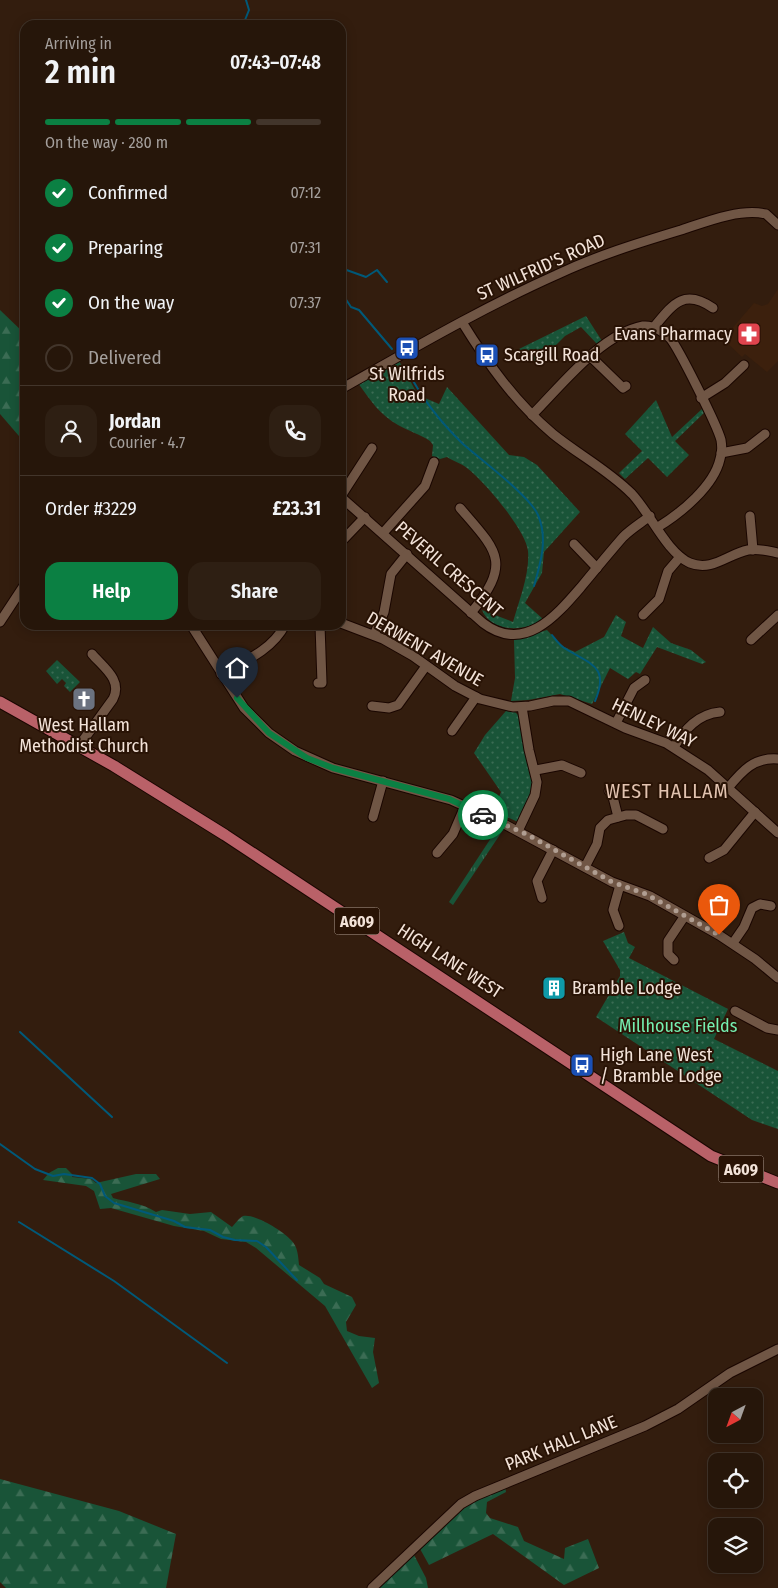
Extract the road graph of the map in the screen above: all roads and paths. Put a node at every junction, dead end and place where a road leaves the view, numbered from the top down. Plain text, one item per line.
1 (778, 225) edge
2 (713, 308) dead end
3 (462, 322) junction
4 (654, 327) junction
5 (590, 356) junction
6 (739, 367) dead end
7 (346, 386) edge
8 (626, 386) dead end
9 (701, 398) junction
10 (532, 415) junction
11 (760, 435) dead end
12 (372, 448) dead end
13 (721, 453) junction
14 (434, 462) dead end
15 (346, 489) edge
16 (346, 501) edge
17 (460, 508) dead end
18 (650, 516) junction
19 (365, 517) junction
20 (753, 523) dead end
21 (658, 527) junction
22 (384, 534) junction
23 (346, 537) edge
24 (575, 542) dead end
25 (753, 550) junction
26 (778, 553) edge
27 (406, 554) junction
28 (680, 557) junction
29 (597, 568) junction
30 (20, 592) edge
31 (472, 613) junction
32 (642, 615) dead end
33 (778, 615) edge
34 (0, 622) edge
35 (346, 625) edge
36 (194, 630) edge
37 (282, 630) edge
38 (320, 630) edge
39 (374, 635) junction
40 (751, 640) dead end
41 (92, 654) dead end
42 (426, 666) junction
43 (222, 674) junction
44 (640, 681) dead end
45 (318, 683) dead end
46 (476, 697) junction
47 (0, 702) edge
48 (372, 706) dead end
49 (522, 707) junction
50 (715, 710) dead end
51 (616, 723) junction
52 (452, 731) dead end
53 (79, 746) junction
54 (674, 747) junction
55 (778, 759) edge
56 (536, 770) junction
57 (581, 774) dead end
58 (383, 781) junction
59 (728, 788) junction
60 (609, 792) dead end
61 (465, 806) junction
62 (755, 812) junction
63 (373, 817) dead end
64 (618, 817) junction
65 (664, 829) dead end
66 (518, 831) junction
67 (778, 833) edge
68 (553, 850) junction
69 (438, 853) dead end
70 (714, 859) dead end
71 (584, 868) junction
72 (620, 885) junction
73 (538, 893) dead end
74 (771, 906) dead end
75 (684, 917) junction
76 (619, 926) dead end
77 (734, 943) junction
78 (669, 959) dead end
79 (778, 978) edge
80 (735, 1011) dead end
81 (777, 1032) edge
82 (778, 1184) edge
83 (778, 1349) edge
84 (372, 1588) edge

1 - 3 street, ST WILFRID'S ROAD
2 - 4 street
3 - 7 street, ST WILFRID'S ROAD
3 - 10 street
4 - 5 street
4 - 9 street
5 - 8 street
5 - 10 street
6 - 9 street
9 - 13 street
10 - 18 street
11 - 13 street
12 - 15 street
13 - 21 street
14 - 22 street
16 - 19 street, PEVERIL CRESCENT
17 - 31 street
18 - 21 street
18 - 29 street, PEVERIL CRESCENT
19 - 22 street, PEVERIL CRESCENT
19 - 23 street
20 - 25 street
21 - 28 street
22 - 27 street, PEVERIL CRESCENT
24 - 29 street
25 - 26 street
25 - 28 street
27 - 31 street, PEVERIL CRESCENT
27 - 39 street
28 - 32 street
29 - 31 street, PEVERIL CRESCENT
30 - 34 street
33 - 40 street
35 - 39 street, DERWENT AVENUE
36 - 43 street
37 - 43 street
38 - 45 street
39 - 42 street, DERWENT AVENUE
41 - 53 street
42 - 46 street, DERWENT AVENUE
42 - 48 street
43 - 58 street
44 - 51 street
46 - 49 street, DERWENT AVENUE
46 - 52 street
47 - 53 main road, HIGH LANE WEST / A609
49 - 51 street, HENLEY WAY
49 - 56 street
50 - 54 street
51 - 54 street, HENLEY WAY
53 - 82 main road, HIGH LANE WEST / A609
54 - 59 street, HENLEY WAY
55 - 59 street
56 - 57 street
56 - 66 street
58 - 61 street
58 - 63 street
59 - 62 street, HENLEY WAY
60 - 64 street
61 - 66 street
61 - 69 street
62 - 67 street, HENLEY WAY
62 - 70 street
64 - 65 street
64 - 71 street
66 - 68 street
68 - 71 street
68 - 73 street
71 - 72 street
72 - 75 street
72 - 76 street
74 - 77 street
75 - 77 street
75 - 78 street
77 - 79 street
80 - 81 street
83 - 84 street, PARK HALL LANE

